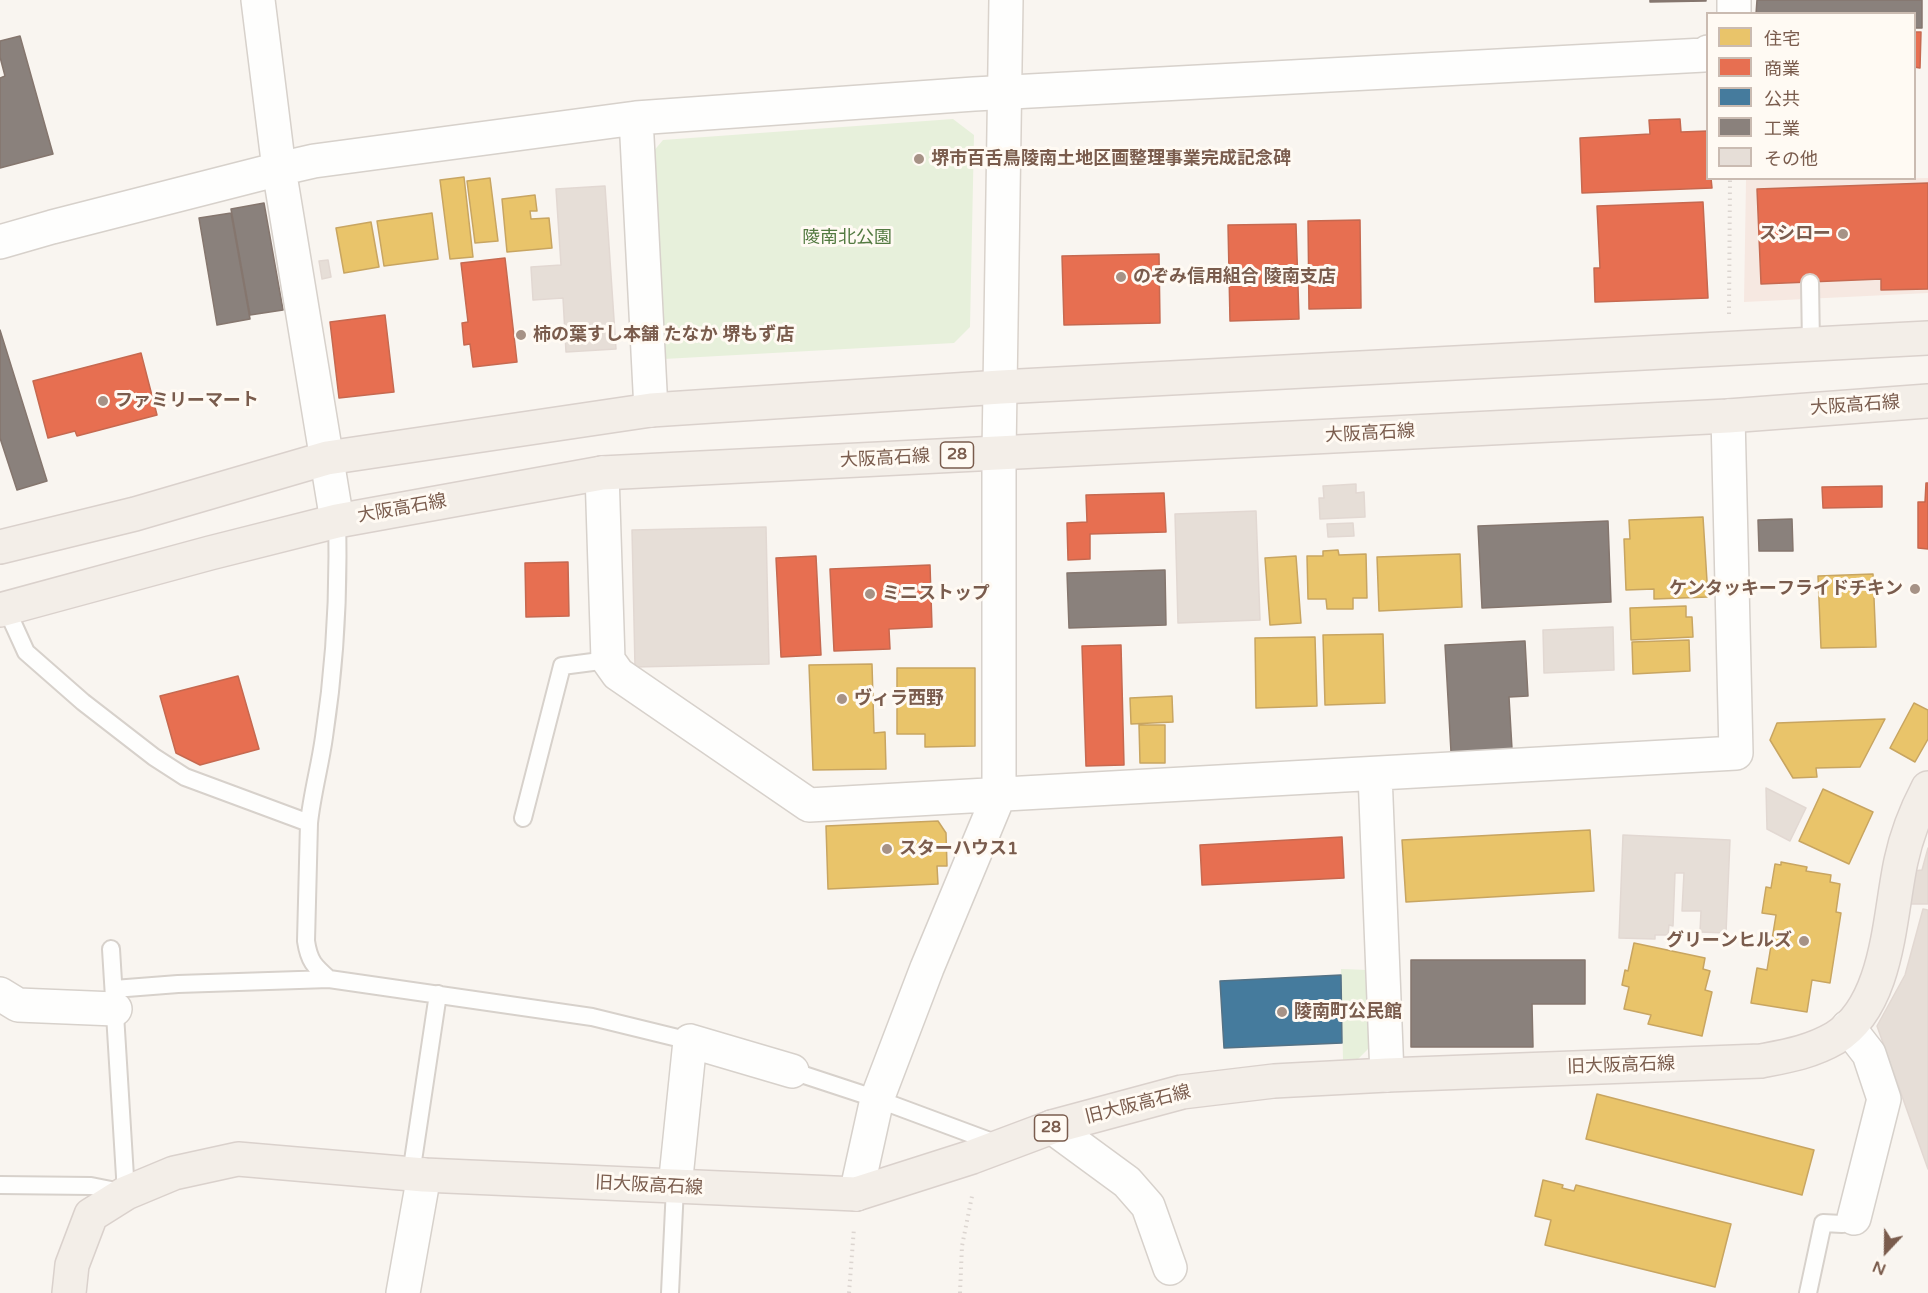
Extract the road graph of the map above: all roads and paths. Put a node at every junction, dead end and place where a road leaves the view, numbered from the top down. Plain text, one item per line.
1 (258, 0) edge
2 (1006, 0) edge
3 (1706, 53) edge
4 (1004, 93) junction
5 (636, 118) junction
6 (279, 169) junction
7 (1730, 180) edge
8 (0, 242) edge
9 (1810, 283) dead end
10 (1729, 317) dead end
11 (1928, 338) edge
12 (1811, 344) junction
13 (1001, 387) junction
14 (1928, 401) edge
15 (651, 410) junction
16 (1728, 416) junction
17 (999, 453) junction
18 (327, 458) junction
19 (602, 473) junction
20 (337, 521) junction
21 (0, 547) edge
22 (3, 609) edge
23 (608, 660) junction
24 (1375, 774) junction
25 (1928, 788) edge
26 (999, 795) junction
27 (523, 818) dead end
28 (309, 823) junction
29 (111, 949) dead end
30 (329, 979) junction
31 (0, 994) edge
32 (438, 994) junction
33 (115, 999) junction
34 (1848, 1027) junction
35 (690, 1041) junction
36 (792, 1071) joint
37 (1387, 1074) junction
38 (877, 1099) junction
39 (1052, 1127) junction
40 (1000, 1145) junction
41 (417, 1174) junction
42 (0, 1185) edge
43 (675, 1187) junction
44 (126, 1193) junction
45 (972, 1193) dead end
46 (856, 1194) junction
47 (1854, 1218) joint
48 (1170, 1268) dead end
49 (69, 1293) edge
50 (403, 1293) edge
51 (670, 1293) edge
52 (849, 1293) edge
53 (960, 1293) edge
54 (1808, 1293) edge

1 - 6 street
2 - 4 street
3 - 4 street
4 - 5 street
4 - 13 street
5 - 6 street
5 - 15 street
6 - 8 street
6 - 18 street
7 - 10 path
9 - 12 lane
11 - 12 main road
12 - 13 main road
13 - 15 main road
13 - 17 street
14 - 16 main road, 大阪高石線 / 28
15 - 18 main road
16 - 17 main road, 大阪高石線 / 28
16 - 24 street
17 - 19 main road, 大阪高石線 / 28
17 - 26 street
18 - 20 street
18 - 21 main road
19 - 20 main road, 大阪高石線 / 28
19 - 23 street
20 - 22 main road, 大阪高石線 / 28
20 - 28 lane
22 - 28 lane
23 - 26 street
23 - 27 lane
24 - 26 street
24 - 37 street
25 - 34 main road, 旧大阪高石線 / 28
26 - 38 street
28 - 30 lane
29 - 33 lane
30 - 32 lane
30 - 33 lane
31 - 33 street
32 - 35 lane
32 - 41 lane
33 - 44 lane
34 - 37 main road, 旧大阪高石線 / 28
34 - 47 street
35 - 36 street
35 - 43 street
36 - 38 lane
37 - 39 main road, 旧大阪高石線 / 28
38 - 40 lane
38 - 46 street
39 - 40 main road, 旧大阪高石線 / 28
39 - 48 street
40 - 46 main road, 旧大阪高石線 / 28
41 - 43 main road, 旧大阪高石線 / 28
41 - 44 main road, 旧大阪高石線 / 28
41 - 50 street
42 - 44 lane
43 - 46 main road, 旧大阪高石線 / 28
43 - 51 lane
44 - 49 main road, 旧大阪高石線 / 28
45 - 53 path
46 - 52 path
47 - 54 lane

